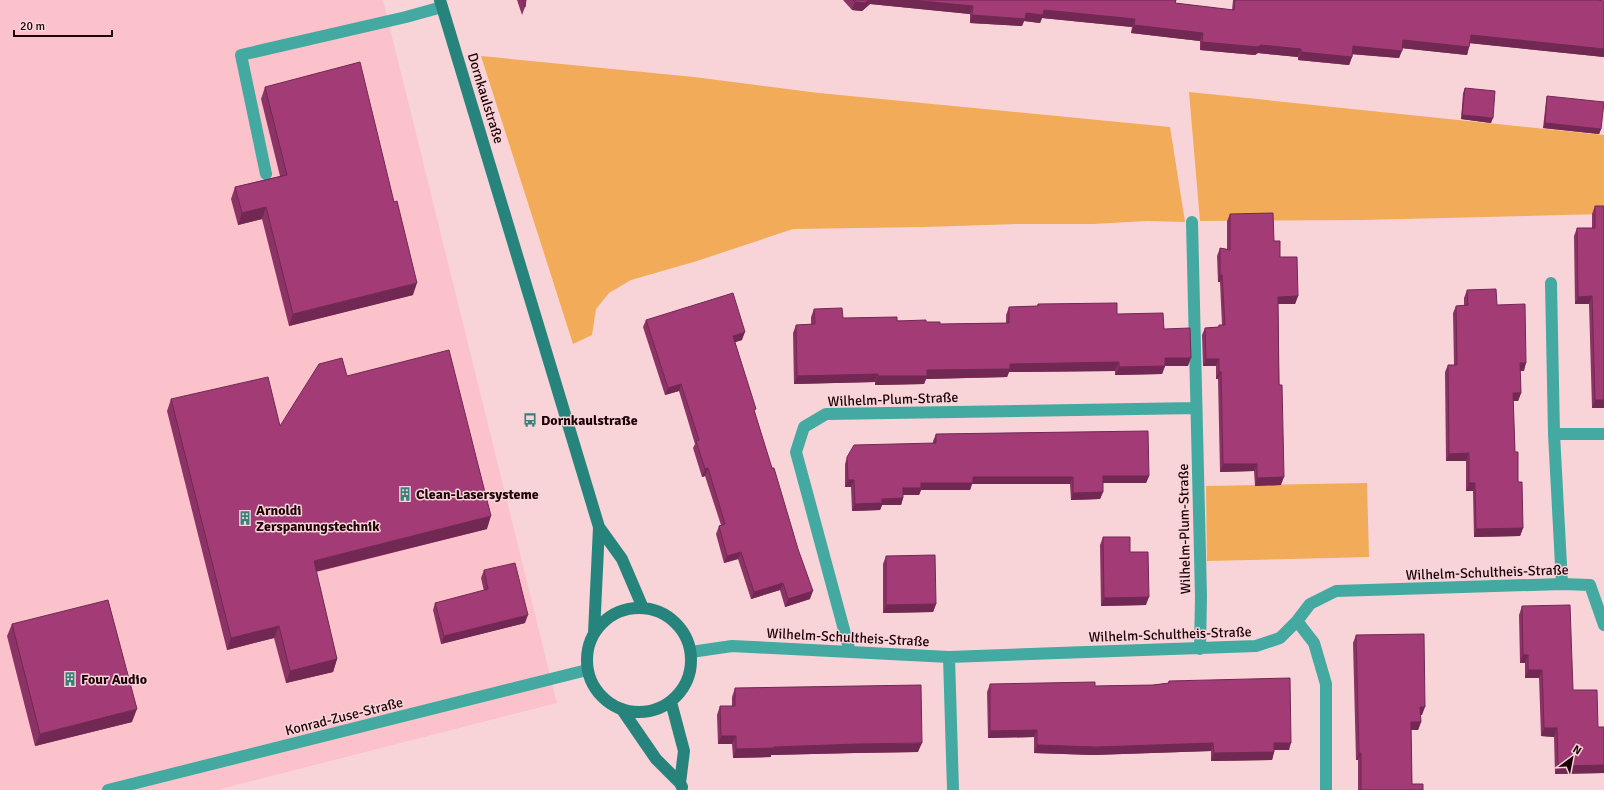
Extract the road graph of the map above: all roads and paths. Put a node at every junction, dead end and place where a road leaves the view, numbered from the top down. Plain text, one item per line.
1 (441, 4) edge
2 (266, 174) dead end
3 (1192, 222) dead end
4 (1551, 283) dead end
5 (1196, 408) junction
6 (1554, 434) junction
7 (1604, 434) edge
8 (599, 527) junction
9 (1562, 584) junction
10 (643, 608) junction
11 (1297, 621) junction
12 (1604, 625) edge
13 (594, 633) junction
14 (1200, 649) junction
15 (691, 652) junction
16 (850, 652) junction
17 (949, 657) junction
18 (587, 670) junction
19 (671, 702) junction
20 (623, 711) junction
21 (681, 786) edge
22 (108, 790) edge
23 (952, 790) edge
24 (1326, 790) edge

1 - 2 street
1 - 8 street, Dornkaulstraße
3 - 5 street, Wilhelm-Plum-Straße
4 - 6 street
5 - 14 street, Wilhelm-Plum-Straße
5 - 16 street, Wilhelm-Plum-Straße
6 - 7 street
6 - 9 street
8 - 10 street, Dornkaulstraße
8 - 13 street, Dornkaulstraße
9 - 11 street, Wilhelm-Schultheis-Straße
9 - 12 street, Wilhelm-Schultheis-Straße
10 - 13 street
10 - 15 street
11 - 14 street, Wilhelm-Schultheis-Straße
11 - 24 street
13 - 18 street
14 - 17 street, Wilhelm-Schultheis-Straße
15 - 16 street, Wilhelm-Schultheis-Straße
15 - 19 street
16 - 17 street, Wilhelm-Schultheis-Straße
17 - 23 street
18 - 20 street
18 - 22 street, Konrad-Zuse-Straße
19 - 20 street
19 - 21 street
20 - 21 street

